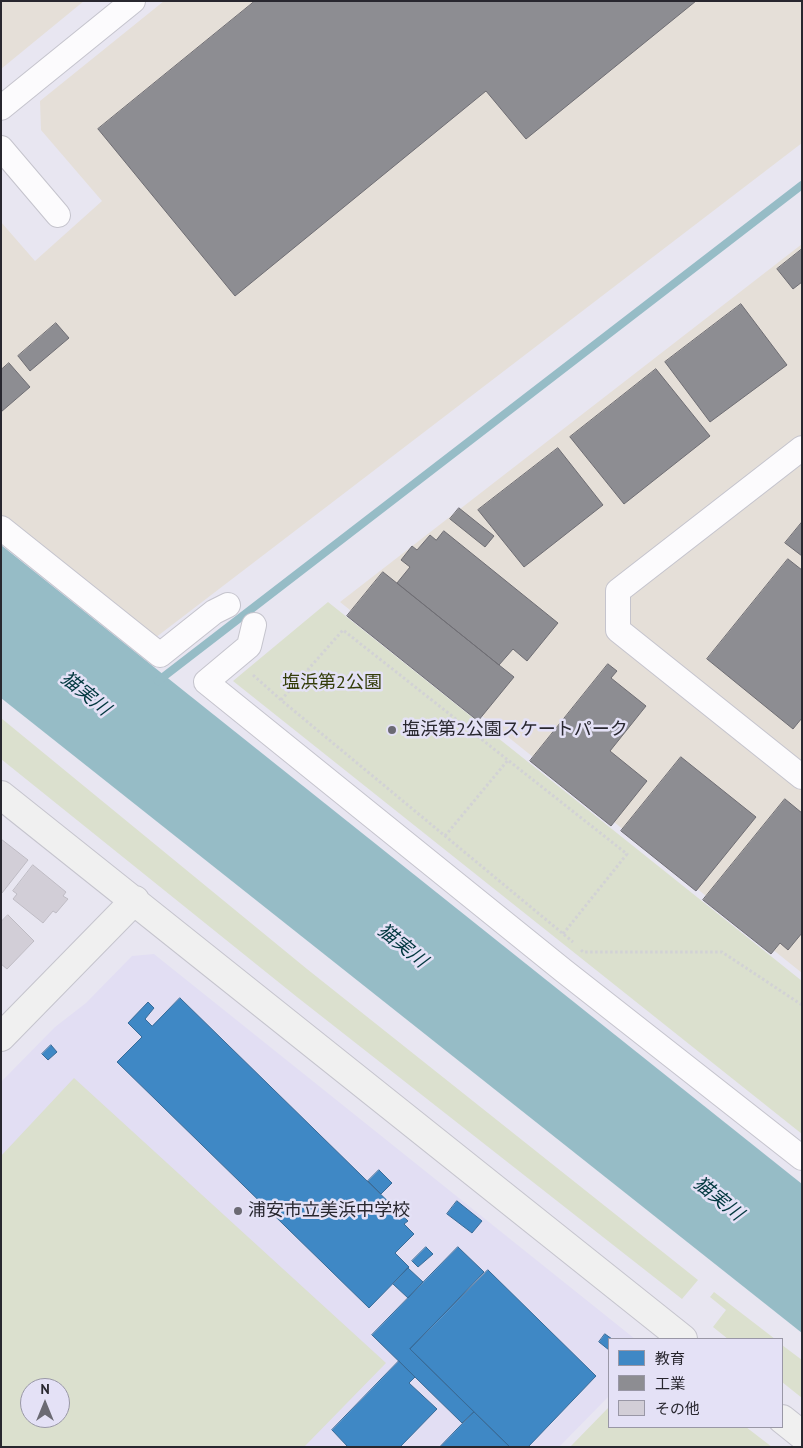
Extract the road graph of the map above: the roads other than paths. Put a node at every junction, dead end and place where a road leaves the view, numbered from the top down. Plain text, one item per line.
1 (133, 1) edge
2 (1, 108) edge
3 (1, 148) edge
4 (58, 215) dead end
5 (802, 448) edge
6 (1, 528) edge
7 (228, 605) dead end
8 (254, 625) dead end
9 (802, 777) edge
10 (1, 795) edge
11 (135, 900) junction
12 (1, 1037) edge
13 (802, 1158) edge
14 (682, 1338) edge
15 (783, 1420) edge
16 (802, 1435) edge

1 - 2 street
3 - 4 street
5 - 9 street
6 - 7 street
8 - 13 street
10 - 11 street
11 - 12 street
11 - 14 street
15 - 16 street

